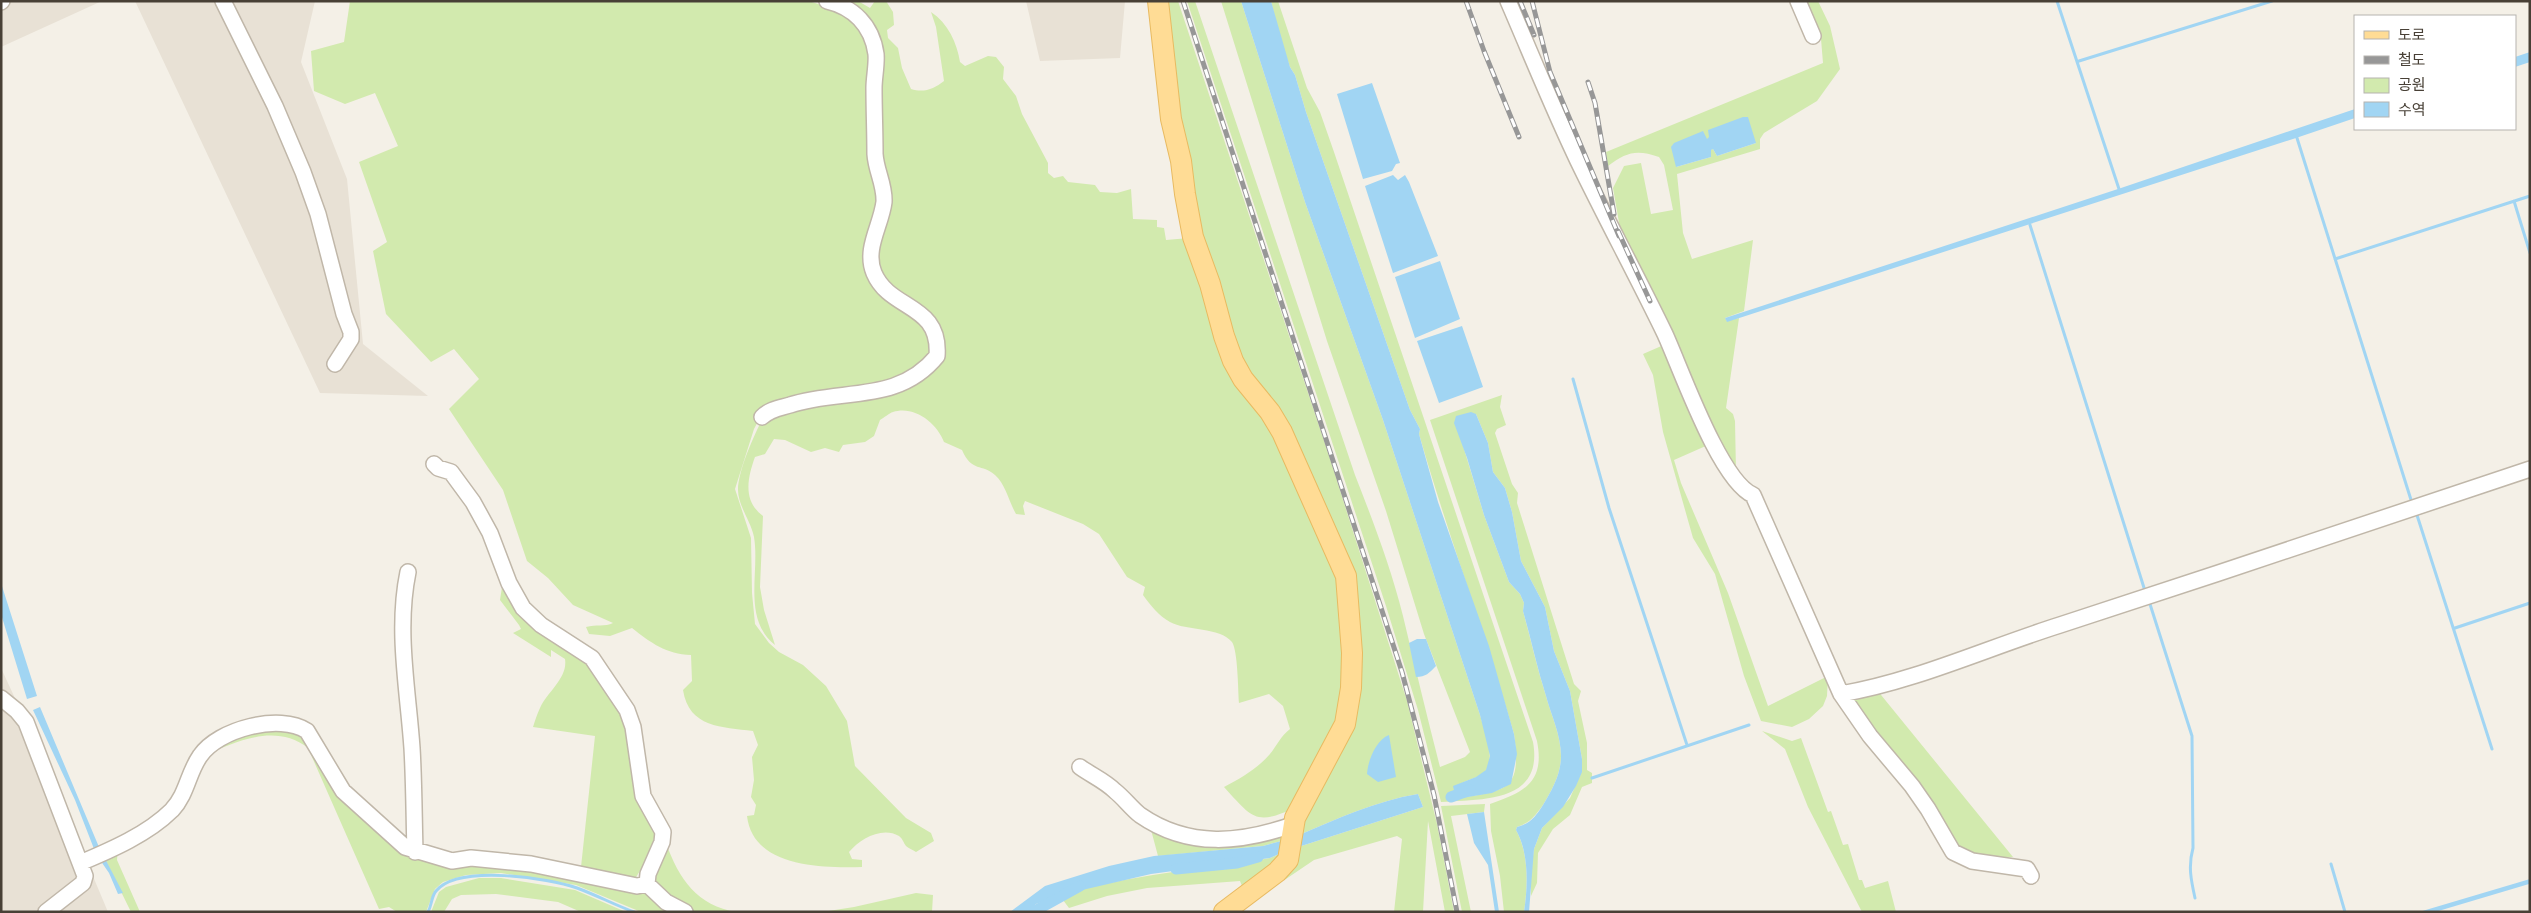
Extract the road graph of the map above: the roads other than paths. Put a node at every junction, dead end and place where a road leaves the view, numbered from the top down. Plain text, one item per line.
1 (223, 1) edge
2 (827, 1) edge
3 (1158, 1) edge
4 (1508, 1) edge
5 (1798, 1) edge
6 (1813, 36) dead end
7 (335, 364) dead end
8 (762, 417) dead end
9 (434, 464) dead end
10 (2530, 469) edge
11 (408, 572) dead end
12 (1840, 694) junction
13 (1, 698) edge
14 (1080, 767) dead end
15 (1292, 838) junction
16 (415, 852) junction
17 (80, 863) junction
18 (2031, 876) dead end
19 (647, 884) junction
20 (46, 912) edge
21 (685, 912) edge
22 (1224, 912) edge

1 - 7 street
2 - 8 street
3 - 15 main road
4 - 12 street
5 - 6 street
9 - 19 street
10 - 12 street
11 - 16 street
12 - 18 street
13 - 17 street
14 - 15 street
15 - 22 main road
16 - 17 street
16 - 19 street
17 - 20 street
19 - 21 street

